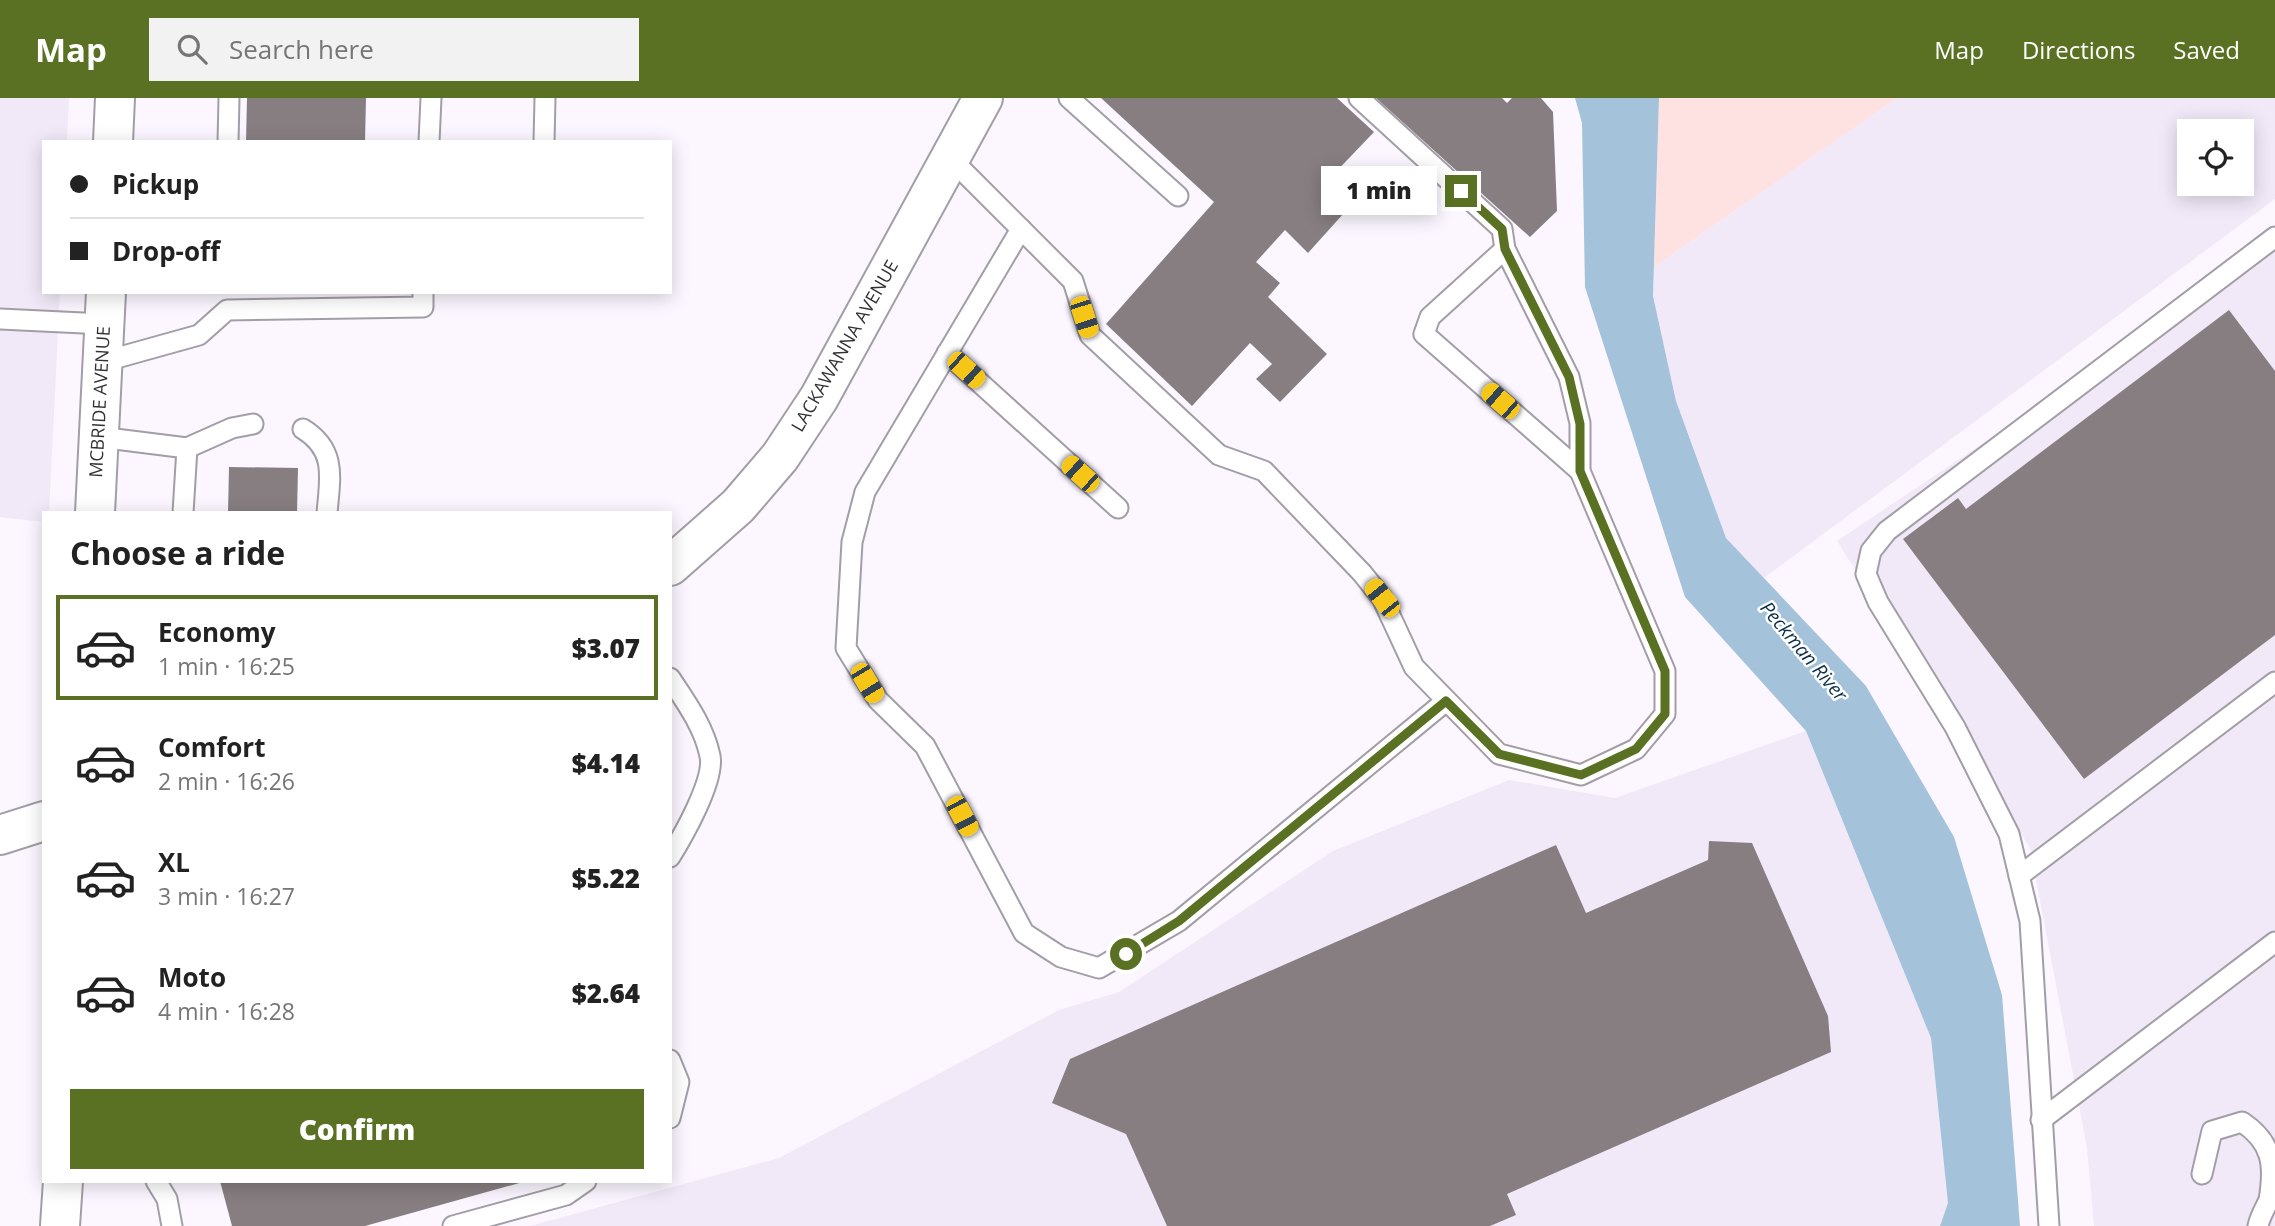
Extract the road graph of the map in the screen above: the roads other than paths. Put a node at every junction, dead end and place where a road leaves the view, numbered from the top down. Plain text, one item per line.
1 (115, 98) edge
2 (229, 98) edge
3 (431, 98) edge
4 (545, 98) edge
5 (983, 98) edge
6 (1069, 98) edge
7 (1359, 98) edge
8 (113, 140) edge
9 (228, 140) edge
10 (429, 140) edge
11 (544, 140) edge
12 (950, 158) junction
13 (1178, 196) dead end
14 (1021, 229) junction
15 (2275, 237) edge
16 (1505, 249) junction
17 (423, 294) edge
18 (227, 301) edge
19 (105, 308) edge
20 (0, 319) edge
21 (947, 353) junction
22 (102, 362) junction
23 (253, 424) dead end
24 (303, 429) dead end
25 (99, 437) junction
26 (187, 448) junction
27 (1580, 471) junction
28 (1118, 508) dead end
29 (95, 511) edge
30 (183, 511) edge
31 (327, 511) edge
32 (672, 564) edge
33 (672, 681) edge
34 (2275, 682) edge
35 (1446, 701) junction
36 (42, 822) edge
37 (0, 835) edge
38 (672, 854) edge
39 (2018, 876) junction
40 (2275, 942) edge
41 (672, 1065) edge
42 (672, 1110) edge
43 (2041, 1120) junction
44 (2202, 1174) dead end
45 (63, 1183) edge
46 (157, 1183) edge
47 (583, 1183) edge
48 (60, 1226) edge
49 (172, 1226) edge
50 (453, 1226) edge
51 (2049, 1226) edge
52 (2258, 1226) edge

1 - 8 street
2 - 9 lane
3 - 10 lane
4 - 11 lane
5 - 12 street, LACKAWANNA AVENUE
6 - 13 lane
7 - 16 lane
12 - 14 lane
12 - 32 street, LACKAWANNA AVENUE
14 - 21 lane
14 - 35 lane
15 - 39 lane
16 - 27 lane
16 - 27 lane
17 - 18 lane
18 - 22 lane
19 - 20 lane
19 - 22 street, MCBRIDE AVENUE
21 - 28 lane
21 - 35 lane
22 - 25 street, MCBRIDE AVENUE
23 - 26 lane
24 - 31 lane
25 - 26 lane
25 - 29 street, MCBRIDE AVENUE
26 - 30 lane
27 - 35 lane
33 - 38 lane
34 - 39 lane
36 - 37 street
39 - 43 lane
40 - 43 lane
41 - 42 lane
43 - 51 lane
44 - 52 lane
45 - 48 street
46 - 49 lane
47 - 50 lane

